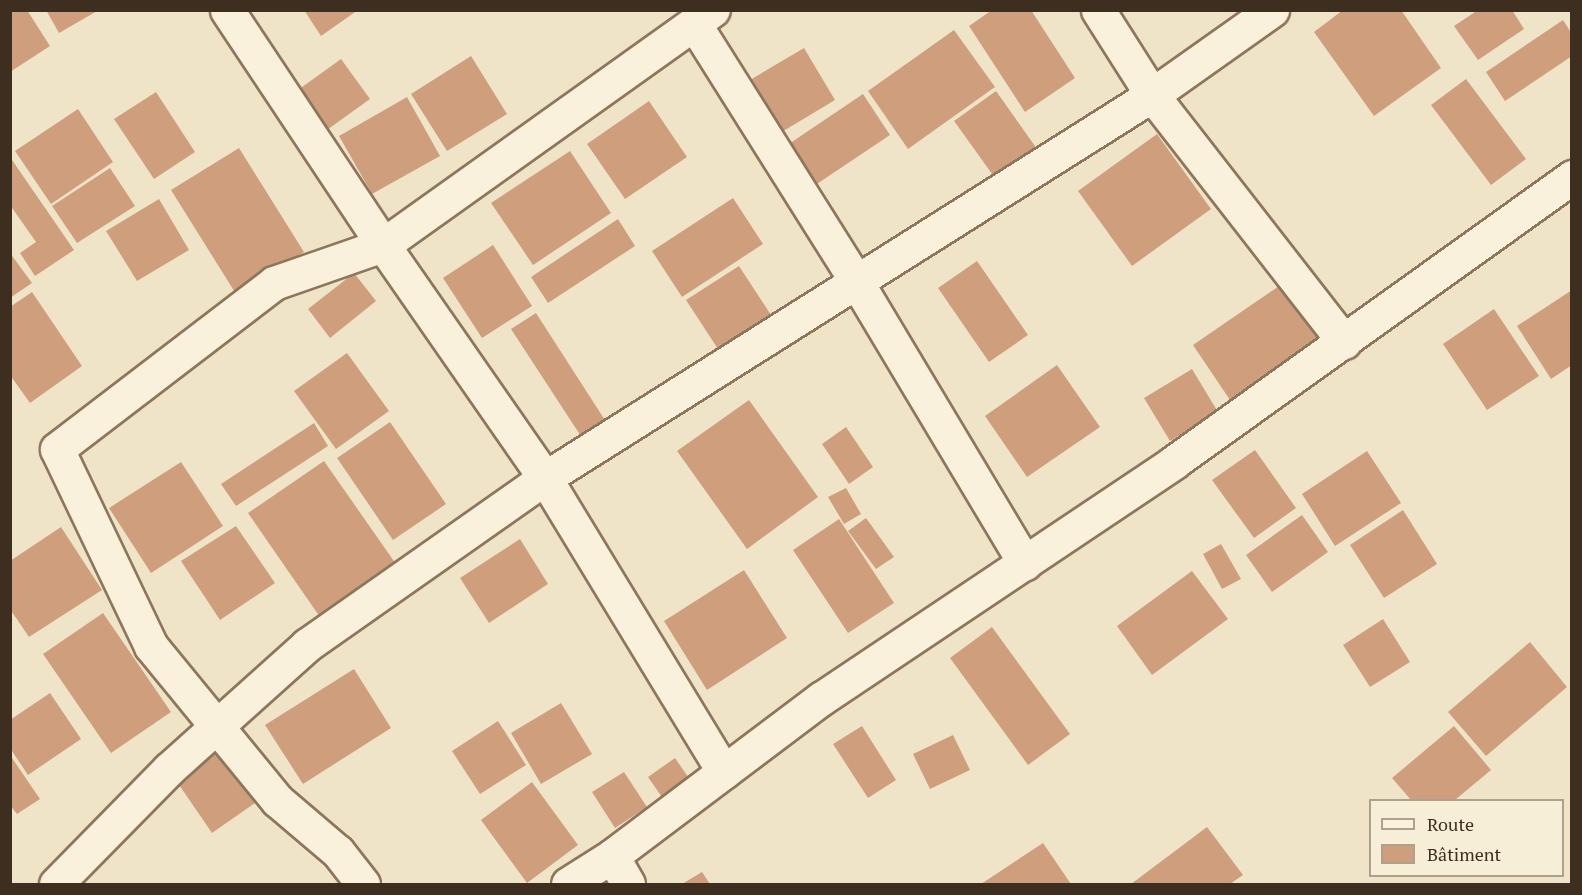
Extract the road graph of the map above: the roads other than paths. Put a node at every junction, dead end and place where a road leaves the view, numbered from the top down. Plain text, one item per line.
1 (227, 10) edge
2 (1098, 10) edge
3 (1272, 10) edge
4 (704, 18) edge
5 (1152, 95) junction
6 (1572, 177) edge
7 (383, 245) junction
8 (856, 280) junction
9 (1344, 342) junction
10 (545, 478) junction
11 (1025, 563) junction
12 (218, 725) junction
13 (724, 772) junction
14 (612, 856) junction
15 (56, 885) edge
16 (363, 885) edge
17 (568, 885) edge
18 (628, 885) edge

1 - 7 street
2 - 5 street
3 - 5 street
4 - 7 street
4 - 8 street
5 - 8 street
5 - 9 street
6 - 9 street
7 - 10 street
7 - 12 street
8 - 10 street
8 - 11 street
9 - 11 street
10 - 12 street
10 - 13 street
11 - 13 street
12 - 15 street
12 - 16 street
13 - 14 street
14 - 17 street
14 - 18 street

